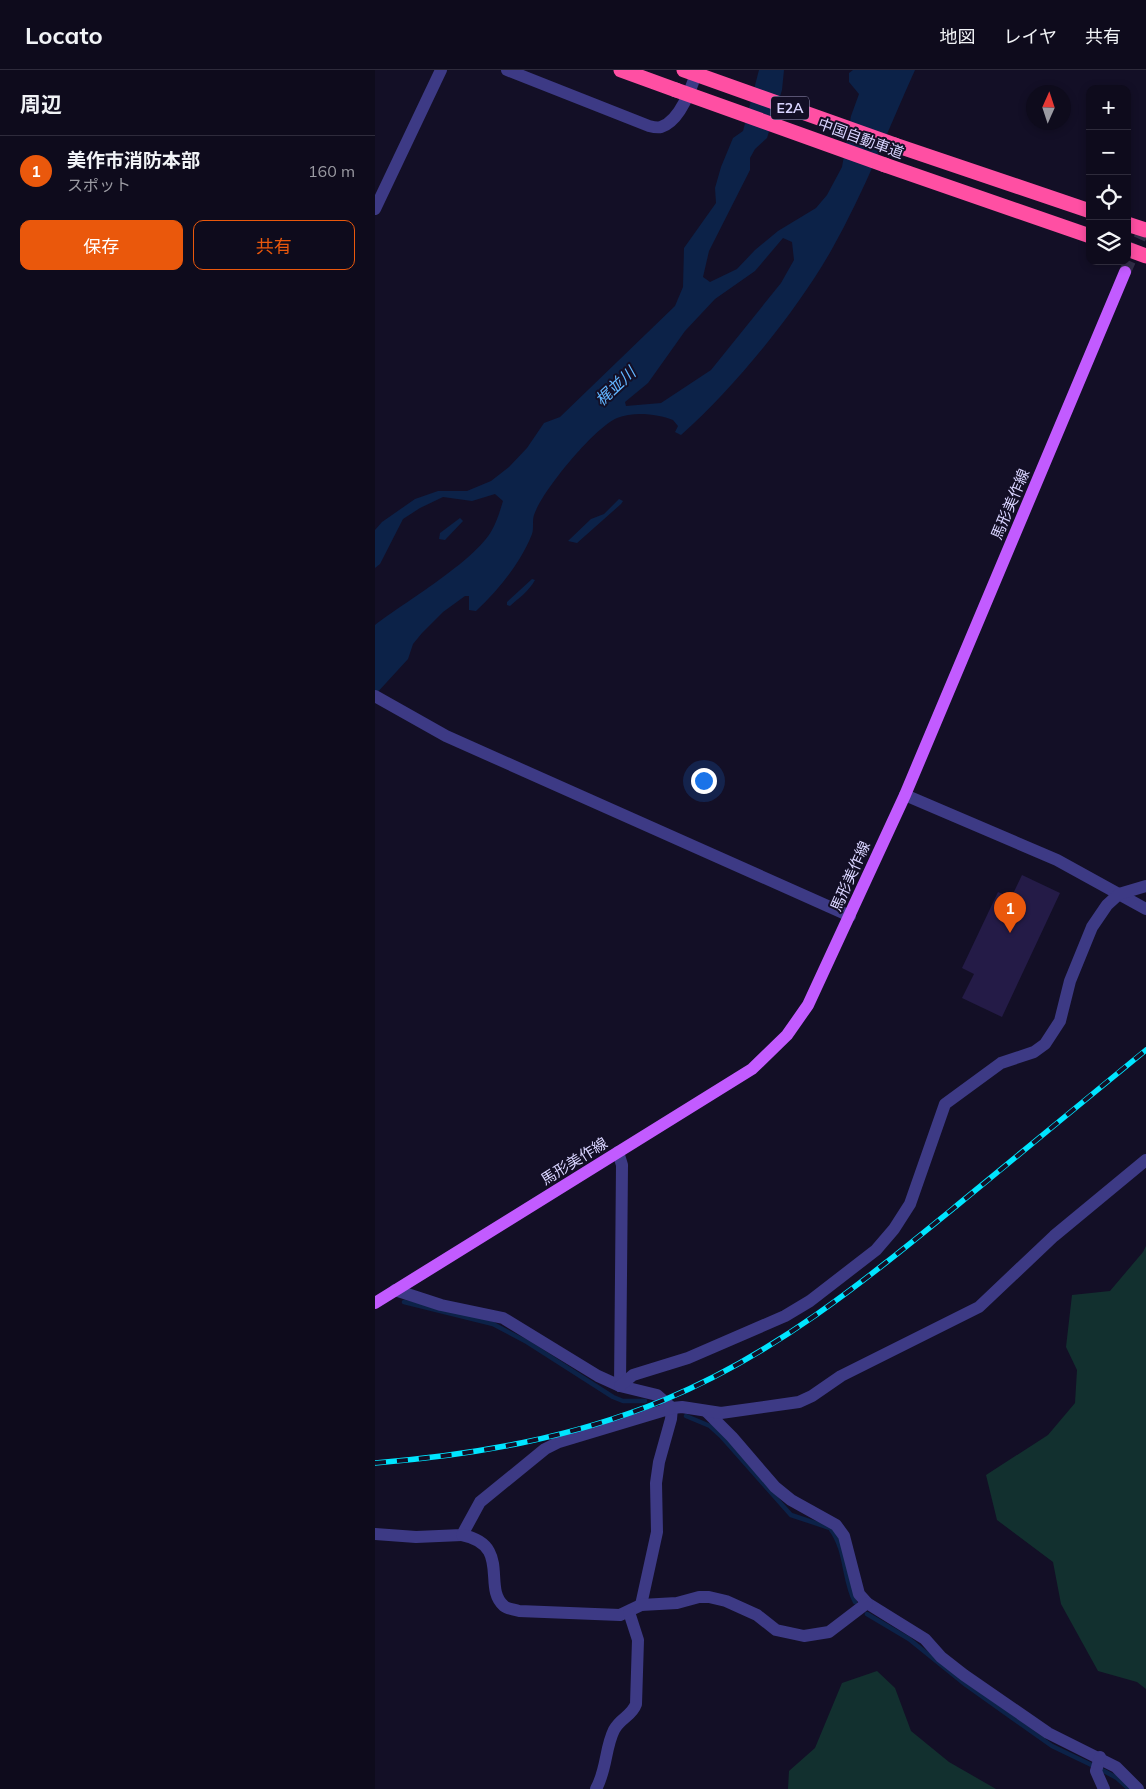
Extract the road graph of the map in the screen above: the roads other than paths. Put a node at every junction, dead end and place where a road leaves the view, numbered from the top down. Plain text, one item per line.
1 (441, 70) edge
2 (507, 70) edge
3 (621, 70) edge
4 (684, 70) edge
5 (697, 70) edge
6 (375, 209) edge
7 (1086, 210) edge
8 (1131, 225) edge
9 (1146, 230) edge
10 (1086, 235) edge
11 (1131, 250) edge
12 (1146, 256) edge
13 (1125, 272) tunnel mouth
14 (375, 696) edge
15 (905, 796) junction
16 (1146, 886) edge
17 (1119, 894) junction
18 (1146, 908) edge
19 (850, 916) junction
20 (619, 1152) junction
21 (1146, 1160) edge
22 (395, 1290) junction
23 (375, 1303) edge
24 (619, 1386) junction
25 (672, 1408) junction
26 (707, 1412) junction
27 (375, 1534) edge
28 (462, 1535) junction
29 (867, 1603) junction
30 (641, 1605) junction
31 (629, 1612) junction
32 (1099, 1757) junction
33 (596, 1789) edge
34 (1104, 1789) edge
35 (1138, 1789) edge

1 - 6 street
2 - 5 street
3 - 10 highway, 中国自動車道 / E2A, bridge
4 - 7 highway, 中国自動車道 / E2A, bridge
8 - 9 highway
11 - 12 highway
13 - 15 main road, 馬形美作線
14 - 19 street
15 - 17 street
15 - 19 main road, 馬形美作線
16 - 17 street
17 - 18 street
17 - 24 street
19 - 20 main road, 馬形美作線
20 - 22 main road, 馬形美作線
20 - 24 street
21 - 26 street
22 - 23 main road, 馬形美作線
22 - 24 street
24 - 25 street
25 - 26 street
25 - 28 street
25 - 30 street
26 - 29 street
27 - 28 street
28 - 31 street
29 - 30 street
29 - 32 street
30 - 31 street
31 - 33 street
32 - 34 street
32 - 35 street

